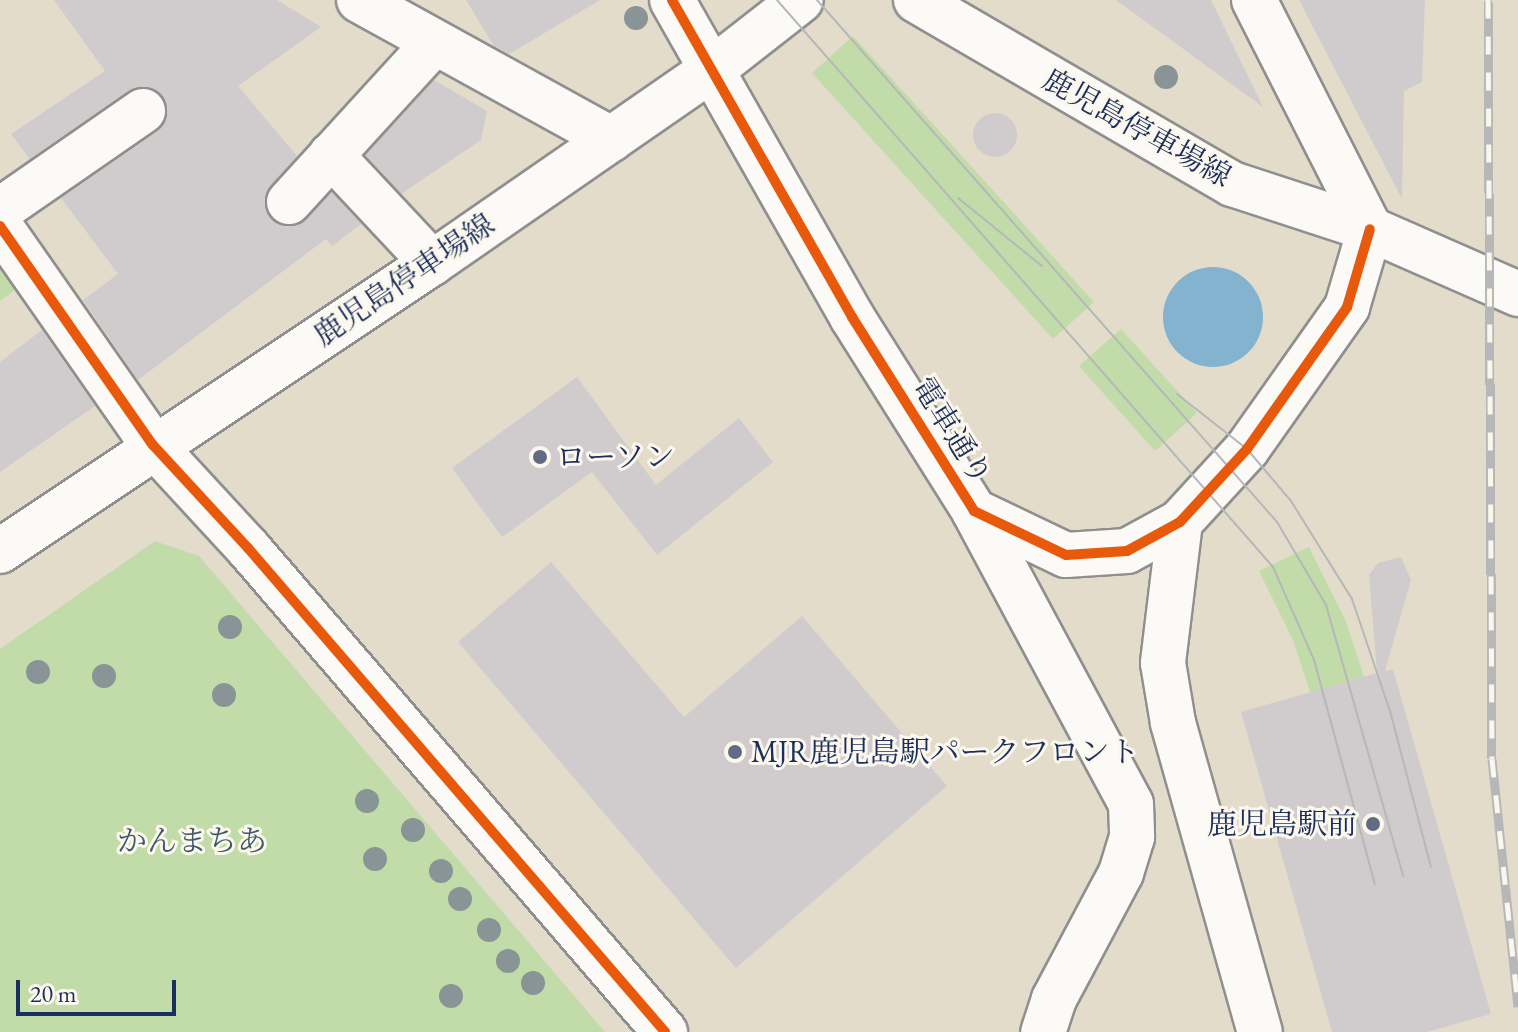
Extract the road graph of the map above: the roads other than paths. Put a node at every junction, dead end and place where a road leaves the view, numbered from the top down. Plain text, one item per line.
1 (359, 0) edge
2 (672, 0) edge
3 (801, 0) edge
4 (916, 0) edge
5 (1254, 0) edge
6 (434, 43) junction
7 (714, 68) junction
8 (143, 111) dead end
9 (611, 139) junction
10 (331, 155) junction
11 (289, 202) dead end
12 (0, 210) edge
13 (0, 226) edge
14 (1370, 229) junction
15 (432, 263) junction
16 (1518, 294) edge
17 (153, 445) junction
18 (974, 511) junction
19 (1180, 522) junction
20 (0, 551) edge
21 (665, 1032) edge
22 (1043, 1032) edge
23 (1260, 1032) edge

1 - 6 street
2 - 7 street, 電車通り
3 - 7 street, 鹿児島停車場線
4 - 14 street, 鹿児島停車場線
5 - 14 street
6 - 9 street
6 - 10 street
7 - 9 street, 鹿児島停車場線
7 - 18 street, 電車通り
8 - 12 street
9 - 15 street, 鹿児島停車場線
10 - 11 street
10 - 15 street
13 - 17 street
14 - 16 street, 鹿児島停車場線
14 - 19 street, 電車通り
15 - 17 street, 鹿児島停車場線
17 - 20 street, 鹿児島停車場線
17 - 21 street
18 - 19 street, 電車通り
18 - 22 street
19 - 23 street

